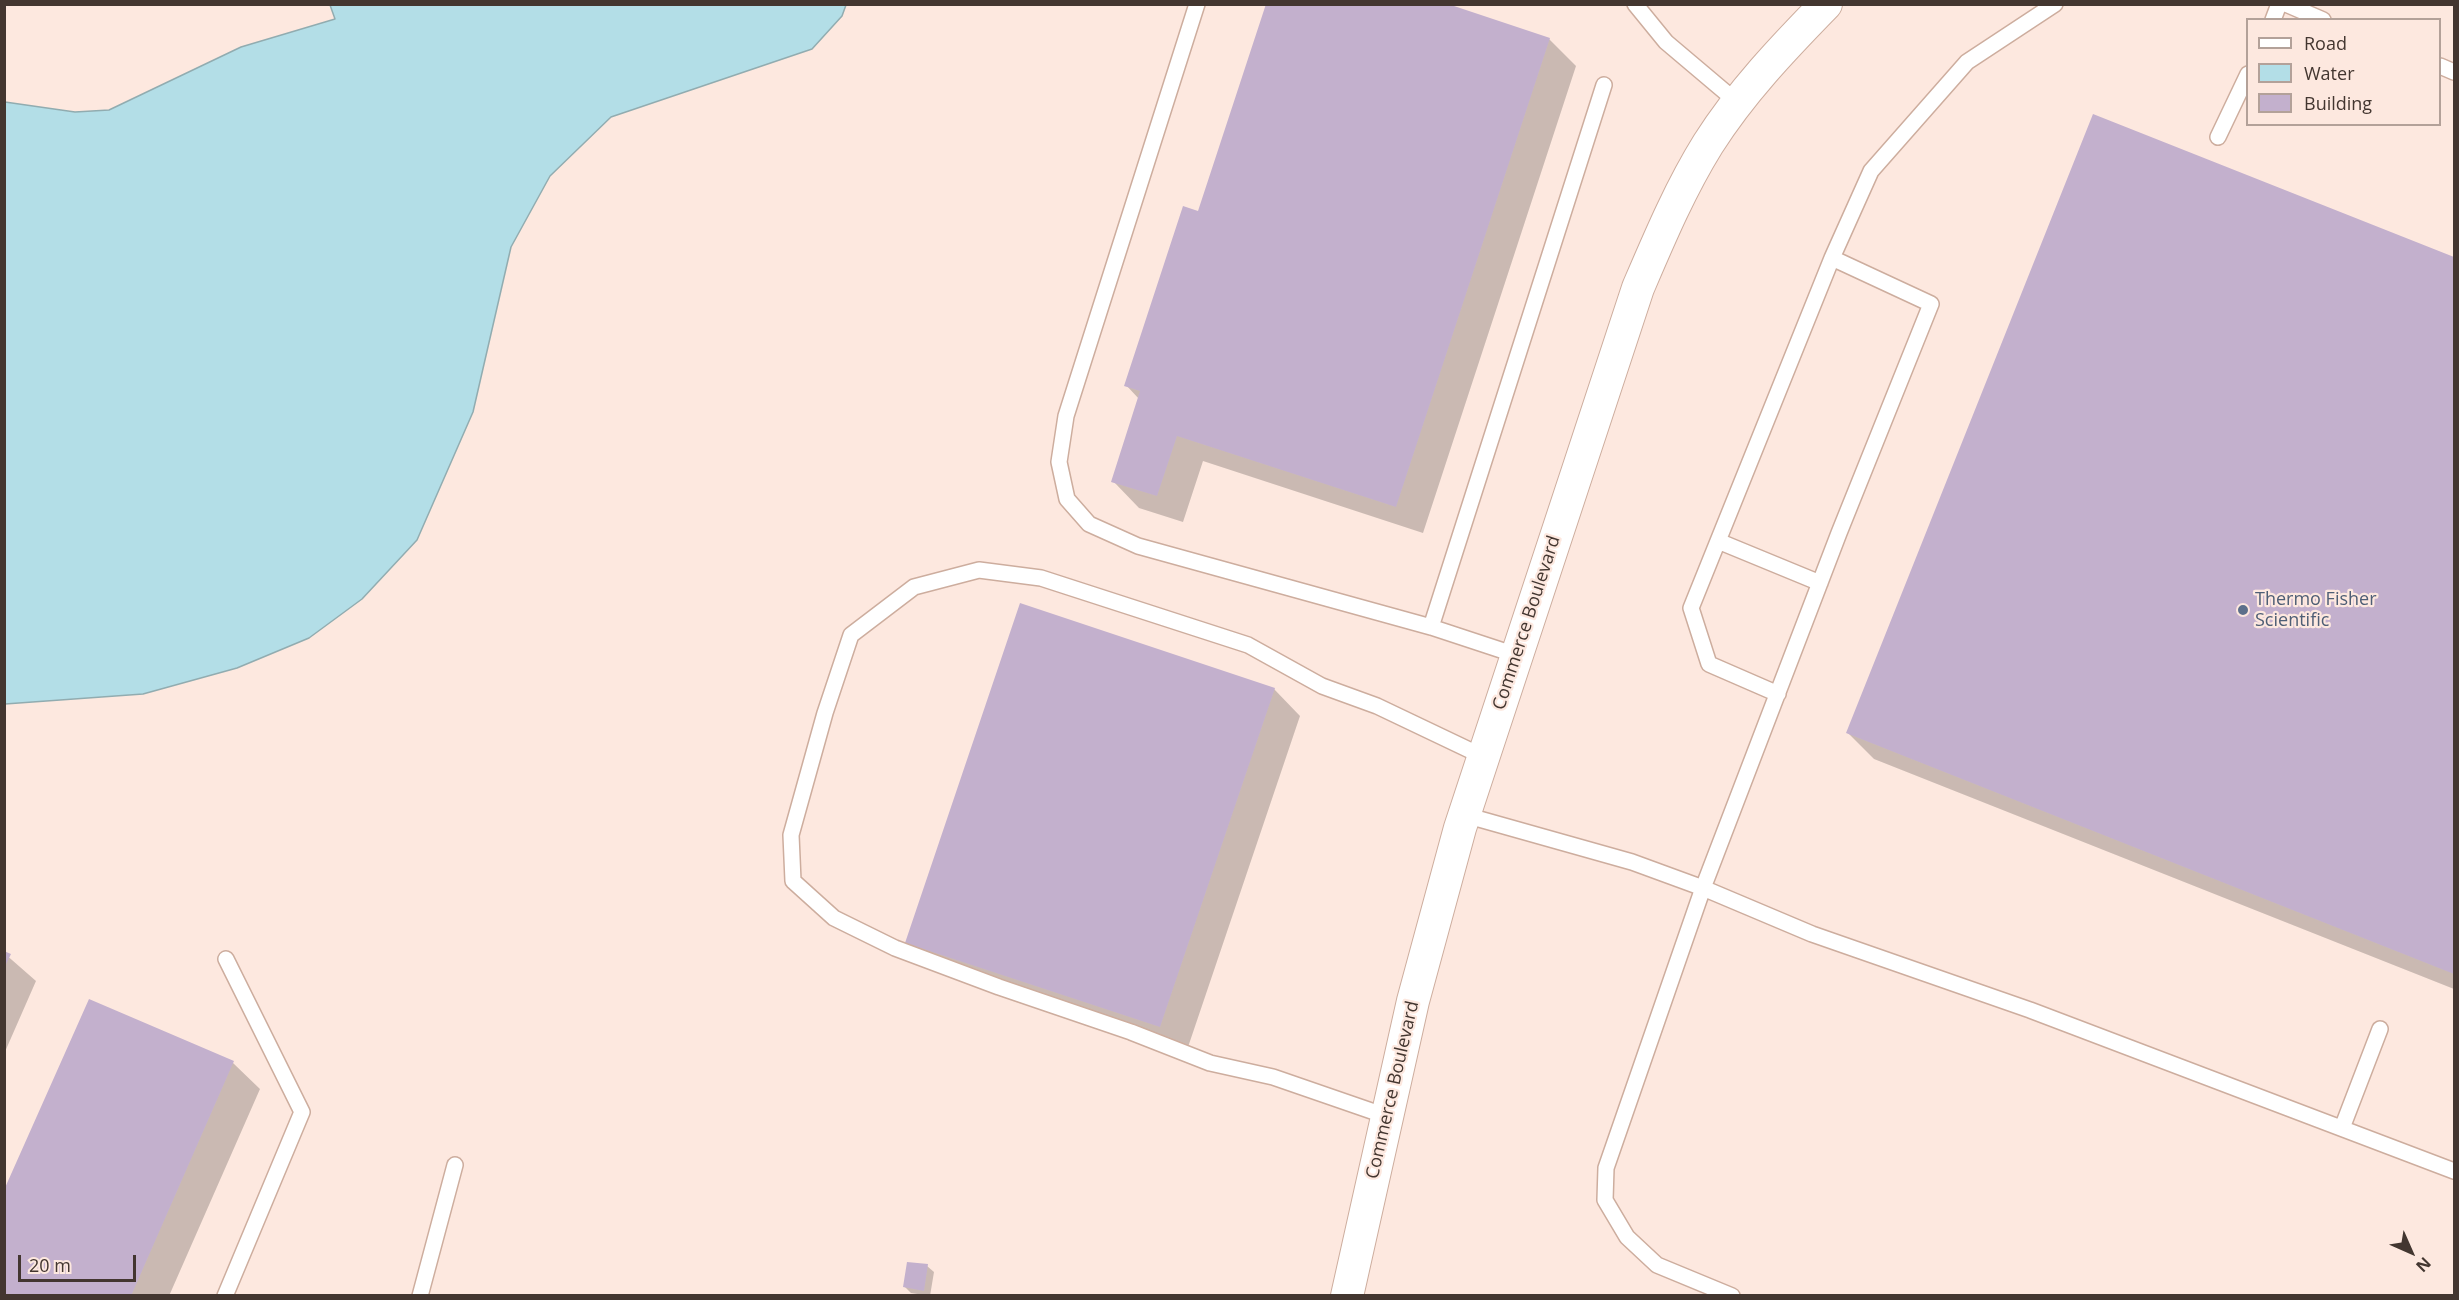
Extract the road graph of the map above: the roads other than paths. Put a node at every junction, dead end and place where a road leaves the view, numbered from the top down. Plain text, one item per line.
1 (1197, 4) edge
2 (1635, 4) edge
3 (1826, 4) edge
4 (2055, 4) edge
5 (2280, 4) edge
6 (2286, 4) edge
7 (2273, 18) edge
8 (2318, 18) edge
9 (2246, 76) edge
10 (1604, 85) dead end
11 (1737, 102) junction
12 (2218, 137) dead end
13 (1832, 258) junction
14 (1718, 540) junction
15 (1820, 583) junction
16 (1431, 627) junction
17 (1516, 655) junction
18 (1778, 694) junction
19 (1484, 756) junction
20 (1465, 814) junction
21 (1703, 888) junction
22 (226, 959) dead end
23 (2380, 1029) dead end
24 (1386, 1116) junction
25 (2342, 1128) junction
26 (455, 1166) dead end
27 (2454, 1171) edge
28 (225, 1296) edge
29 (420, 1296) edge
30 (1347, 1296) edge
31 (1732, 1296) edge

1 - 16 lane
2 - 11 lane
3 - 11 street, Commerce Boulevard
4 - 13 lane
5 - 7 lane
6 - 8 lane
9 - 12 lane
10 - 16 lane
11 - 17 street, Commerce Boulevard
13 - 14 lane
13 - 15 lane
14 - 15 lane
14 - 18 lane
15 - 18 lane
16 - 17 lane
17 - 19 street, Commerce Boulevard
18 - 21 lane
19 - 20 street, Commerce Boulevard
19 - 24 lane
20 - 21 lane
20 - 24 street, Commerce Boulevard
21 - 25 lane
21 - 31 lane
22 - 28 lane
23 - 25 lane
24 - 30 street, Commerce Boulevard
25 - 27 lane
26 - 29 lane

